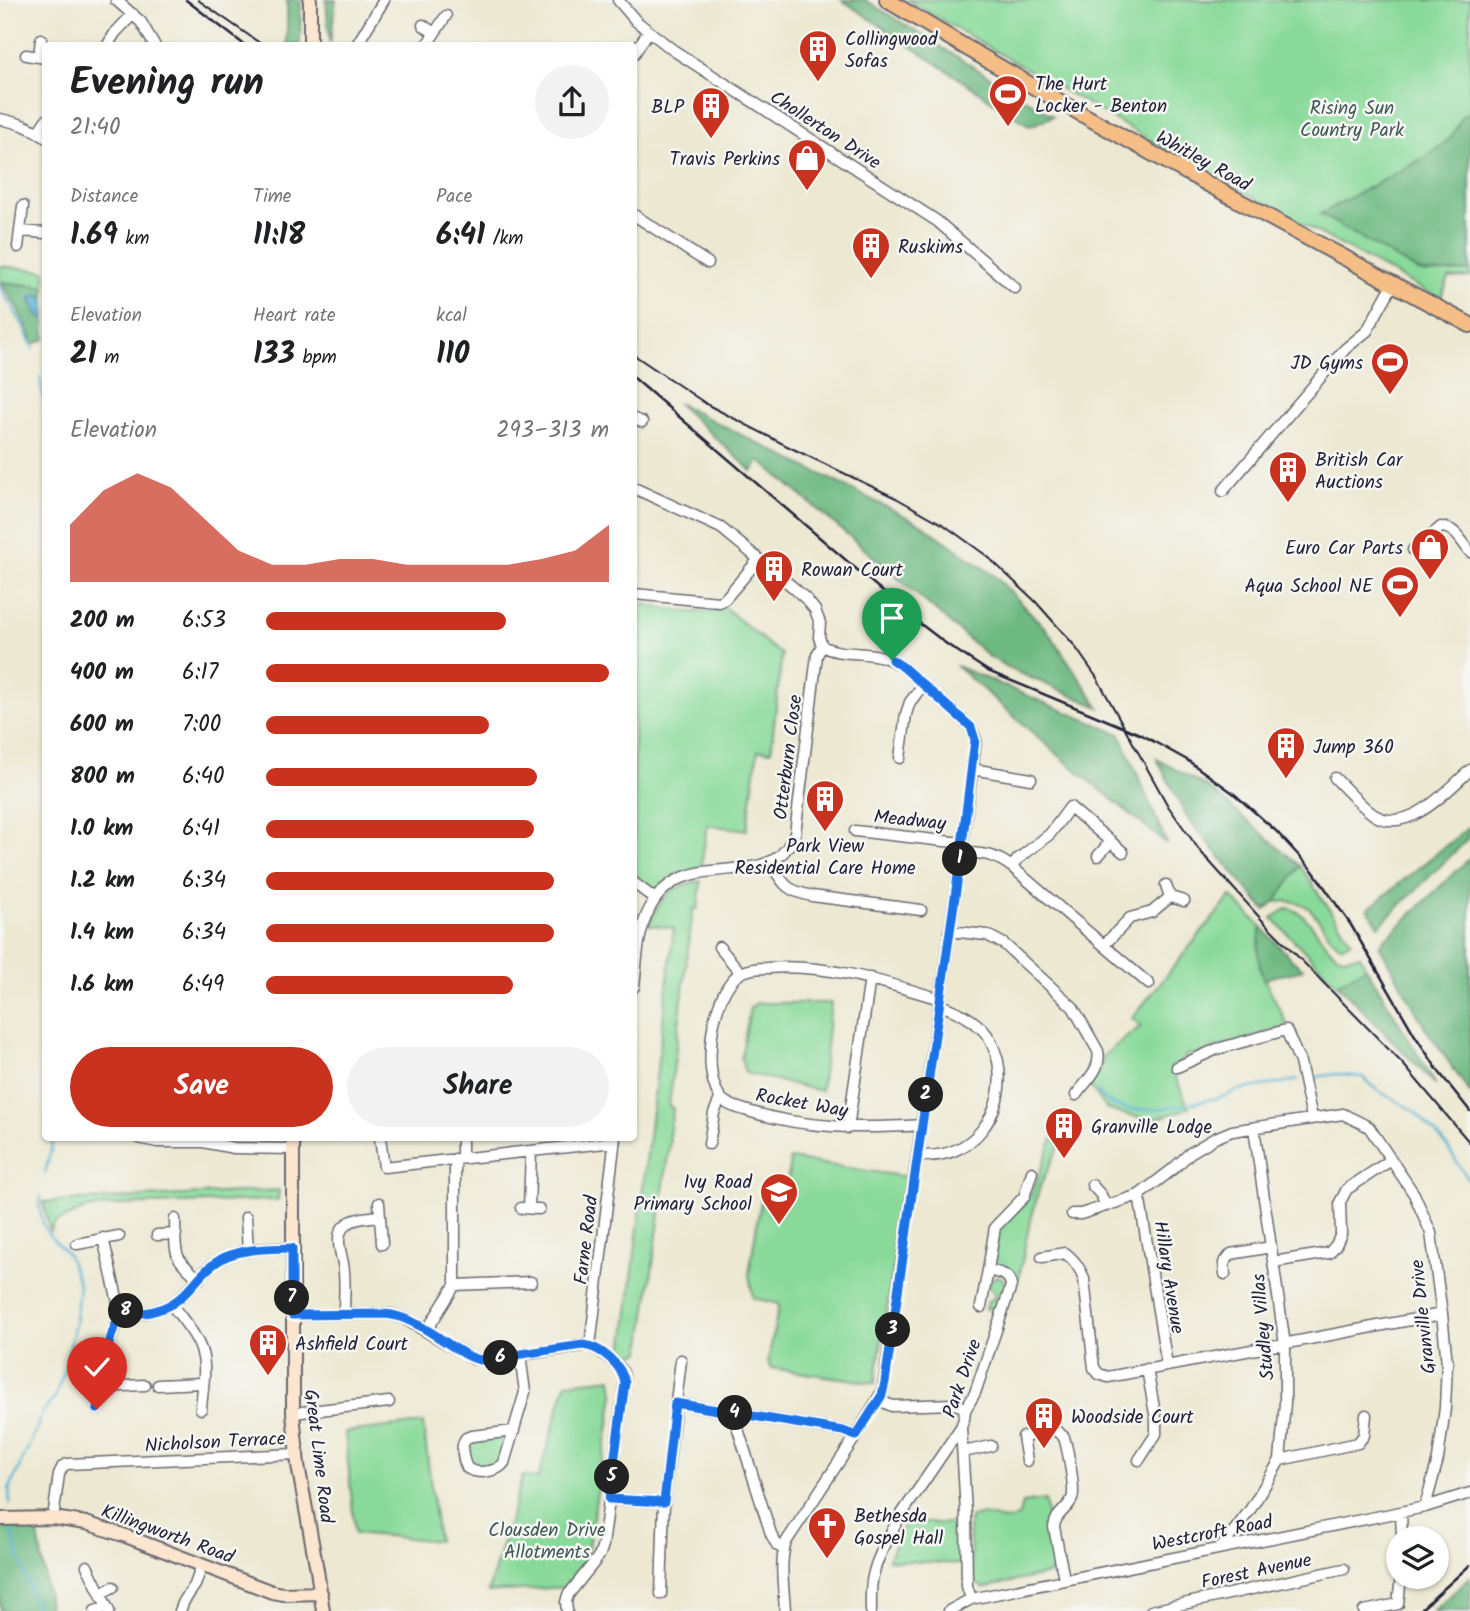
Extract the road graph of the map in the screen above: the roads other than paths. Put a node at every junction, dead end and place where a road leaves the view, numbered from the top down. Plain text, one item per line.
1 (116, 0) edge
2 (310, 0) edge
3 (384, 0) edge
4 (618, 0) edge
5 (887, 0) edge
6 (133, 14) junction
7 (446, 16) dead end
8 (423, 24) dead end
9 (648, 32) junction
10 (434, 33) junction
11 (41, 39) dead end
12 (109, 42) edge
13 (153, 42) edge
14 (310, 42) edge
15 (358, 42) edge
16 (428, 42) edge
17 (637, 49) edge
18 (26, 55) dead end
19 (42, 57) edge
20 (0, 119) edge
21 (42, 135) edge
22 (23, 206) dead end
23 (637, 217) edge
24 (20, 231) junction
25 (42, 233) edge
26 (18, 247) dead end
27 (708, 263) dead end
28 (1393, 284) junction
29 (1016, 288) dead end
30 (1470, 325) edge
31 (637, 489) edge
32 (1223, 491) dead end
33 (1413, 550) dead end
34 (1470, 552) edge
35 (759, 559) junction
36 (637, 594) edge
37 (822, 646) junction
38 (923, 685) junction
39 (900, 758) dead end
40 (972, 769) junction
41 (1470, 770) edge
42 (1335, 778) dead end
43 (1031, 779) dead end
44 (855, 831) dead end
45 (1111, 841) junction
46 (961, 847) junction
47 (1123, 852) dead end
48 (1098, 856) dead end
49 (770, 862) junction
50 (1012, 867) junction
51 (1166, 884) dead end
52 (637, 885) edge
53 (1170, 897) junction
54 (655, 899) junction
55 (1184, 901) dead end
56 (921, 910) dead end
57 (949, 931) junction
58 (1104, 945) junction
59 (719, 947) dead end
60 (637, 959) edge
61 (741, 973) junction
62 (870, 978) junction
63 (1149, 985) dead end
64 (939, 1002) junction
65 (1177, 1067) dead end
66 (1076, 1095) dead end
67 (720, 1099) junction
68 (1312, 1118) junction
69 (922, 1125) junction
70 (848, 1128) junction
71 (1254, 1128) junction
72 (152, 1141) edge
73 (380, 1141) edge
74 (461, 1141) edge
75 (607, 1141) edge
76 (615, 1141) edge
77 (234, 1143) edge
78 (293, 1143) edge
79 (709, 1144) dead end
80 (531, 1150) junction
81 (918, 1155) junction
82 (458, 1159) junction
83 (1391, 1160) junction
84 (1032, 1172) dead end
85 (1091, 1185) dead end
86 (1139, 1195) junction
87 (379, 1203) dead end
88 (1106, 1206) junction
89 (530, 1208) dead end
90 (1072, 1214) dead end
91 (380, 1216) junction
92 (246, 1217) dead end
93 (175, 1219) dead end
94 (176, 1234) junction
95 (158, 1235) dead end
96 (120, 1236) dead end
97 (103, 1238) junction
98 (77, 1244) dead end
99 (382, 1244) dead end
100 (1271, 1247) junction
101 (292, 1248) junction
102 (248, 1251) junction
103 (1042, 1257) dead end
104 (1273, 1262) junction
105 (988, 1270) junction
106 (1225, 1274) dead end
107 (199, 1279) junction
108 (531, 1282) dead end
109 (455, 1285) junction
110 (172, 1305) junction
111 (981, 1307) dead end
112 (124, 1310) junction
113 (344, 1314) junction
114 (1442, 1314) junction
115 (292, 1315) junction
116 (426, 1331) junction
117 (1285, 1345) junction
118 (590, 1346) junction
119 (520, 1355) junction
120 (681, 1360) dead end
121 (1167, 1365) junction
122 (1147, 1369) junction
123 (202, 1383) junction
124 (145, 1385) dead end
125 (158, 1385) dead end
126 (100, 1387) junction
127 (879, 1400) junction
128 (389, 1402) dead end
129 (675, 1403) junction
130 (97, 1409) dead end
131 (201, 1409) dead end
132 (965, 1410) junction
133 (293, 1413) junction
134 (733, 1413) junction
135 (1366, 1415) dead end
136 (961, 1427) junction
137 (514, 1431) junction
138 (856, 1436) junction
139 (992, 1446) dead end
140 (962, 1451) junction
141 (297, 1454) junction
142 (1139, 1460) dead end
143 (1280, 1460) junction
144 (1027, 1461) dead end
145 (1470, 1493) edge
146 (609, 1499) junction
147 (664, 1502) junction
148 (1425, 1507) junction
149 (1401, 1512) junction
150 (52, 1518) junction
151 (0, 1519) edge
152 (1402, 1526) edge
153 (1221, 1548) junction
154 (784, 1550) junction
155 (87, 1566) dead end
156 (202, 1566) junction
157 (1344, 1569) dead end
158 (317, 1570) junction
159 (1064, 1579) junction
160 (113, 1587) dead end
161 (1400, 1589) edge
162 (101, 1593) junction
163 (297, 1593) junction
164 (321, 1593) junction
165 (661, 1594) dead end
166 (964, 1605) edge
167 (108, 1609) edge
168 (95, 1611) edge
169 (180, 1611) edge
170 (323, 1611) edge
171 (567, 1611) edge
172 (785, 1611) edge
173 (871, 1611) edge
174 (949, 1611) edge
175 (1151, 1611) edge
176 (1364, 1611) edge

1 - 6 street
2 - 14 main road
3 - 15 street
4 - 9 street, Chollerton Drive
5 - 28 main road, Whitley Road
6 - 12 street
6 - 13 street
7 - 10 street
8 - 10 street
9 - 17 street
9 - 29 street, Chollerton Drive
10 - 16 street
11 - 19 street
18 - 19 street
20 - 21 street
22 - 24 street
23 - 27 street
24 - 25 street
24 - 26 street
28 - 30 main road, Whitley Road
28 - 32 street
31 - 35 street
33 - 34 street
35 - 36 street
35 - 37 street
37 - 38 street, Meadway
37 - 49 street, Otterburn Close
38 - 39 street
38 - 40 street, Meadway
40 - 43 street
40 - 46 street, Meadway
41 - 42 street
44 - 46 street, Meadway
45 - 47 street
45 - 48 street
45 - 50 street
46 - 50 street
46 - 57 street, Meadway
49 - 54 street
49 - 56 street
50 - 58 street
51 - 53 street
52 - 54 street
53 - 55 street
53 - 58 street
54 - 60 street
57 - 64 street, Meadway
57 - 66 street
58 - 63 street
59 - 61 street
61 - 62 street
61 - 67 street
62 - 64 street
62 - 70 street
64 - 69 street, Meadway
64 - 81 street
65 - 68 street
67 - 70 street, Rocket Way
67 - 79 street
68 - 71 street, Granville Drive
68 - 83 street, Granville Drive
69 - 70 street, Rocket Way
69 - 81 street, Meadway
71 - 86 street, Granville Drive
71 - 100 street, Studley Villas
72 - 77 street
73 - 82 street
74 - 82 street
75 - 80 street
76 - 118 street, Farne Road
77 - 78 street
78 - 101 main road, Great Lime Road
80 - 82 street
80 - 89 street
81 - 127 street, Meadway
82 - 109 street
83 - 104 street
83 - 114 street, Granville Drive
84 - 105 street
85 - 88 street
86 - 88 street, Granville Drive
86 - 121 street, Hillary Avenue
87 - 91 street
88 - 90 street, Granville Drive
91 - 99 street
91 - 113 street
92 - 102 street
93 - 94 street
94 - 95 street
94 - 107 street
96 - 97 street
97 - 98 street
97 - 112 street
100 - 104 street, Studley Villas
100 - 106 street, Studley Villas
101 - 102 street
101 - 115 main road, Great Lime Road
102 - 107 street
103 - 122 street
104 - 117 street, Studley Villas
105 - 111 street
105 - 132 street, Park Drive
107 - 110 street
108 - 109 street
109 - 116 street
110 - 112 street
110 - 123 street
112 - 126 street
113 - 115 street
113 - 116 street
114 - 117 street
114 - 148 street, Granville Drive
115 - 133 main road, Great Lime Road
116 - 119 street
117 - 121 street
117 - 143 street, Studley Villas
118 - 119 street
118 - 146 street
119 - 137 street
120 - 129 street
121 - 122 street
122 - 142 street
123 - 125 street
123 - 131 street
124 - 126 street
126 - 130 street
127 - 132 street
127 - 138 street, Meadway
128 - 133 street
129 - 134 street
129 - 147 street
132 - 136 street, Park Drive
133 - 141 main road, Great Lime Road
134 - 138 street
134 - 154 street
135 - 143 street
136 - 140 street, Park Drive
136 - 173 street
137 - 137 street
138 - 154 street, Meadway
139 - 140 street
140 - 166 street, Park Drive
141 - 150 street, Nicholson Terrace
141 - 158 main road, Great Lime Road
143 - 153 street, Studley Villas
144 - 159 street
145 - 148 street, Westcroft Road
146 - 147 street
146 - 171 street
147 - 165 street
148 - 149 street, Westcroft Road
149 - 152 street
149 - 153 street, Westcroft Road
150 - 151 main road, Killingworth Road
150 - 156 main road, Killingworth Road
153 - 159 street, Westcroft Road
154 - 172 street
155 - 162 street
156 - 163 main road, Killingworth Road
156 - 169 street
157 - 175 street, Forest Avenue
158 - 163 main road
158 - 164 main road, Great Lime Road
159 - 166 street, Westcroft Road
160 - 162 street
161 - 176 street
162 - 167 street
163 - 164 main road, Killingworth Road
164 - 170 main road, Great Lime Road
166 - 174 street, Westcroft Road
167 - 168 street

